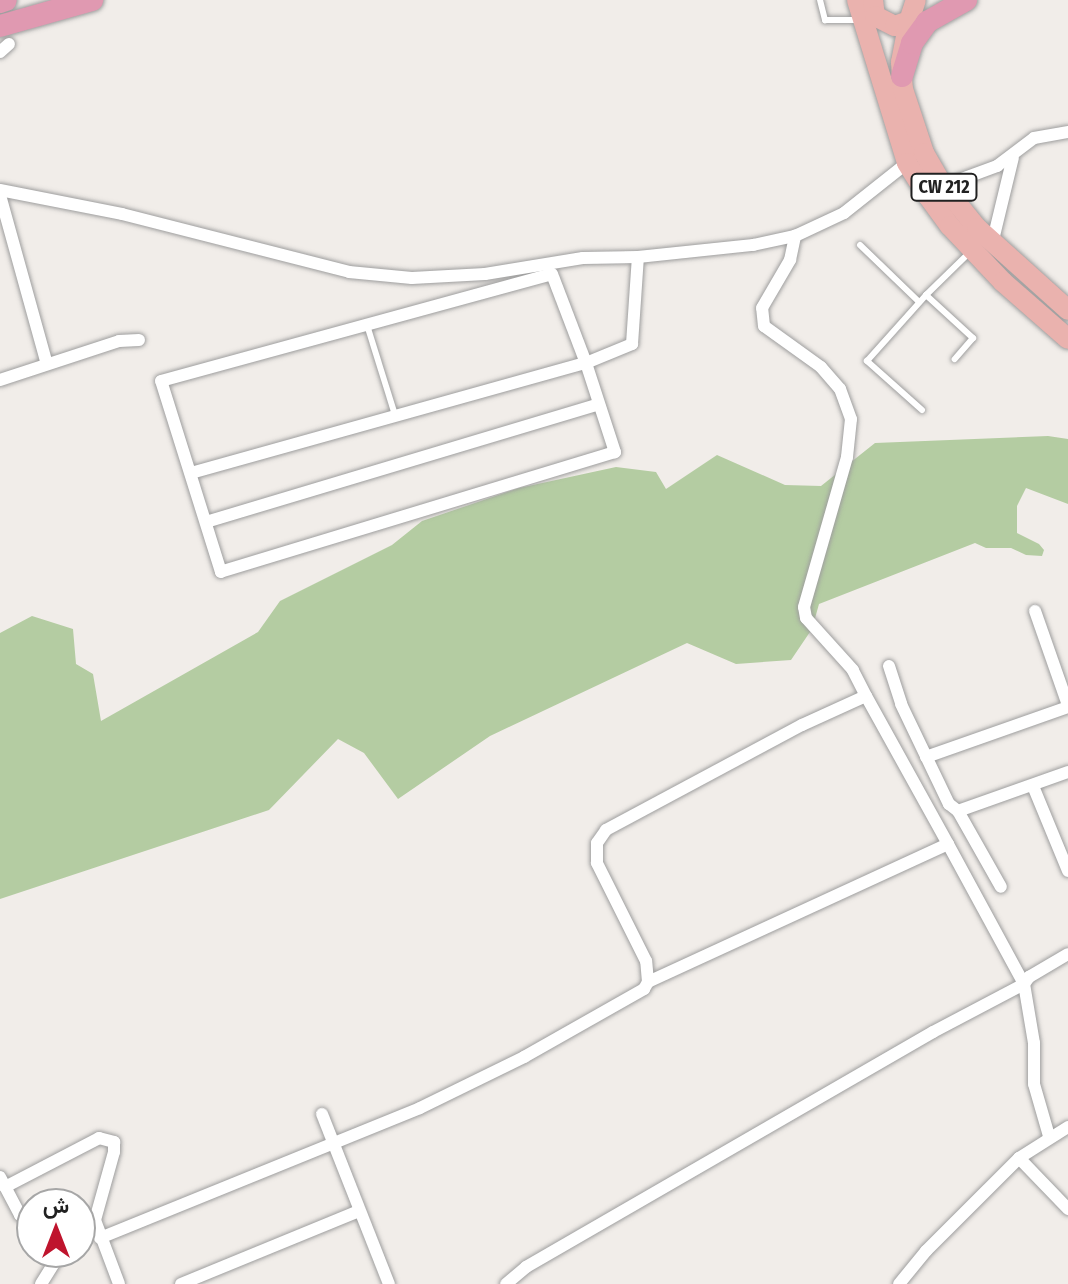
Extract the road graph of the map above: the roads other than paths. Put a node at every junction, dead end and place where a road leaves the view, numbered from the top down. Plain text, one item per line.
1 (92, 0) edge
2 (820, 0) edge
3 (963, 0) edge
4 (867, 9) edge
5 (913, 12) edge
6 (3, 41) edge
7 (902, 76) junction
8 (1068, 132) edge
9 (1013, 157) junction
10 (907, 163) junction
11 (943, 186) junction
12 (0, 193) edge
13 (795, 236) junction
14 (992, 244) junction
15 (860, 245) dead end
16 (972, 250) junction
17 (638, 257) junction
18 (926, 295) junction
19 (919, 302) junction
20 (1068, 310) edge
21 (367, 325) junction
22 (1068, 339) edge
23 (139, 340) dead end
24 (955, 359) dead end
25 (586, 363) junction
26 (47, 364) junction
27 (0, 380) edge
28 (599, 404) junction
29 (922, 410) dead end
30 (395, 415) junction
31 (191, 473) junction
32 (206, 522) junction
33 (1035, 611) dead end
34 (889, 666) dead end
35 (866, 696) junction
36 (1068, 706) edge
37 (926, 757) junction
38 (1068, 772) edge
39 (1033, 786) junction
40 (958, 811) junction
41 (948, 844) junction
42 (1068, 871) edge
43 (1001, 887) dead end
44 (1068, 954) edge
45 (648, 982) junction
46 (1024, 984) junction
47 (322, 1114) dead end
48 (1068, 1127) edge
49 (1049, 1136) junction
50 (333, 1142) junction
51 (1019, 1158) junction
52 (1, 1180) edge
53 (16, 1208) edge
54 (1068, 1209) edge
55 (359, 1211) junction
56 (100, 1238) junction
57 (908, 1281) edge
58 (386, 1283) edge
59 (119, 1284) edge
60 (181, 1284) edge
61 (506, 1284) edge

1 - 6 highway
2 - 4 lane
3 - 5 highway
3 - 7 highway
4 - 5 highway
4 - 10 highway, CW 212
5 - 7 highway, CW 212
7 - 11 highway, CW 212
8 - 9 street
9 - 11 street
9 - 14 street
10 - 13 street
10 - 16 highway, CW 212
11 - 14 highway, CW 212
12 - 17 street
12 - 26 street
13 - 17 street
13 - 35 street
14 - 20 highway, CW 212
15 - 19 lane
16 - 18 lane
16 - 22 highway, CW 212
17 - 25 street
18 - 19 lane
18 - 24 lane
19 - 29 lane
21 - 25 street
21 - 30 lane
21 - 31 street
23 - 26 street
25 - 28 street
25 - 30 street
26 - 27 street
28 - 32 street
28 - 32 street
30 - 31 street
31 - 32 street
33 - 36 street
34 - 37 street
35 - 41 street
35 - 45 street
36 - 37 street
37 - 40 street
38 - 39 street
39 - 40 street
39 - 42 street
40 - 43 street
41 - 45 street
41 - 46 street
44 - 46 street
45 - 50 street
46 - 49 street
46 - 61 street
47 - 50 street
48 - 49 street
49 - 51 street
50 - 55 street
50 - 56 street
51 - 54 street
51 - 57 street
52 - 53 street
52 - 56 street
55 - 58 street
55 - 60 street
56 - 59 street

